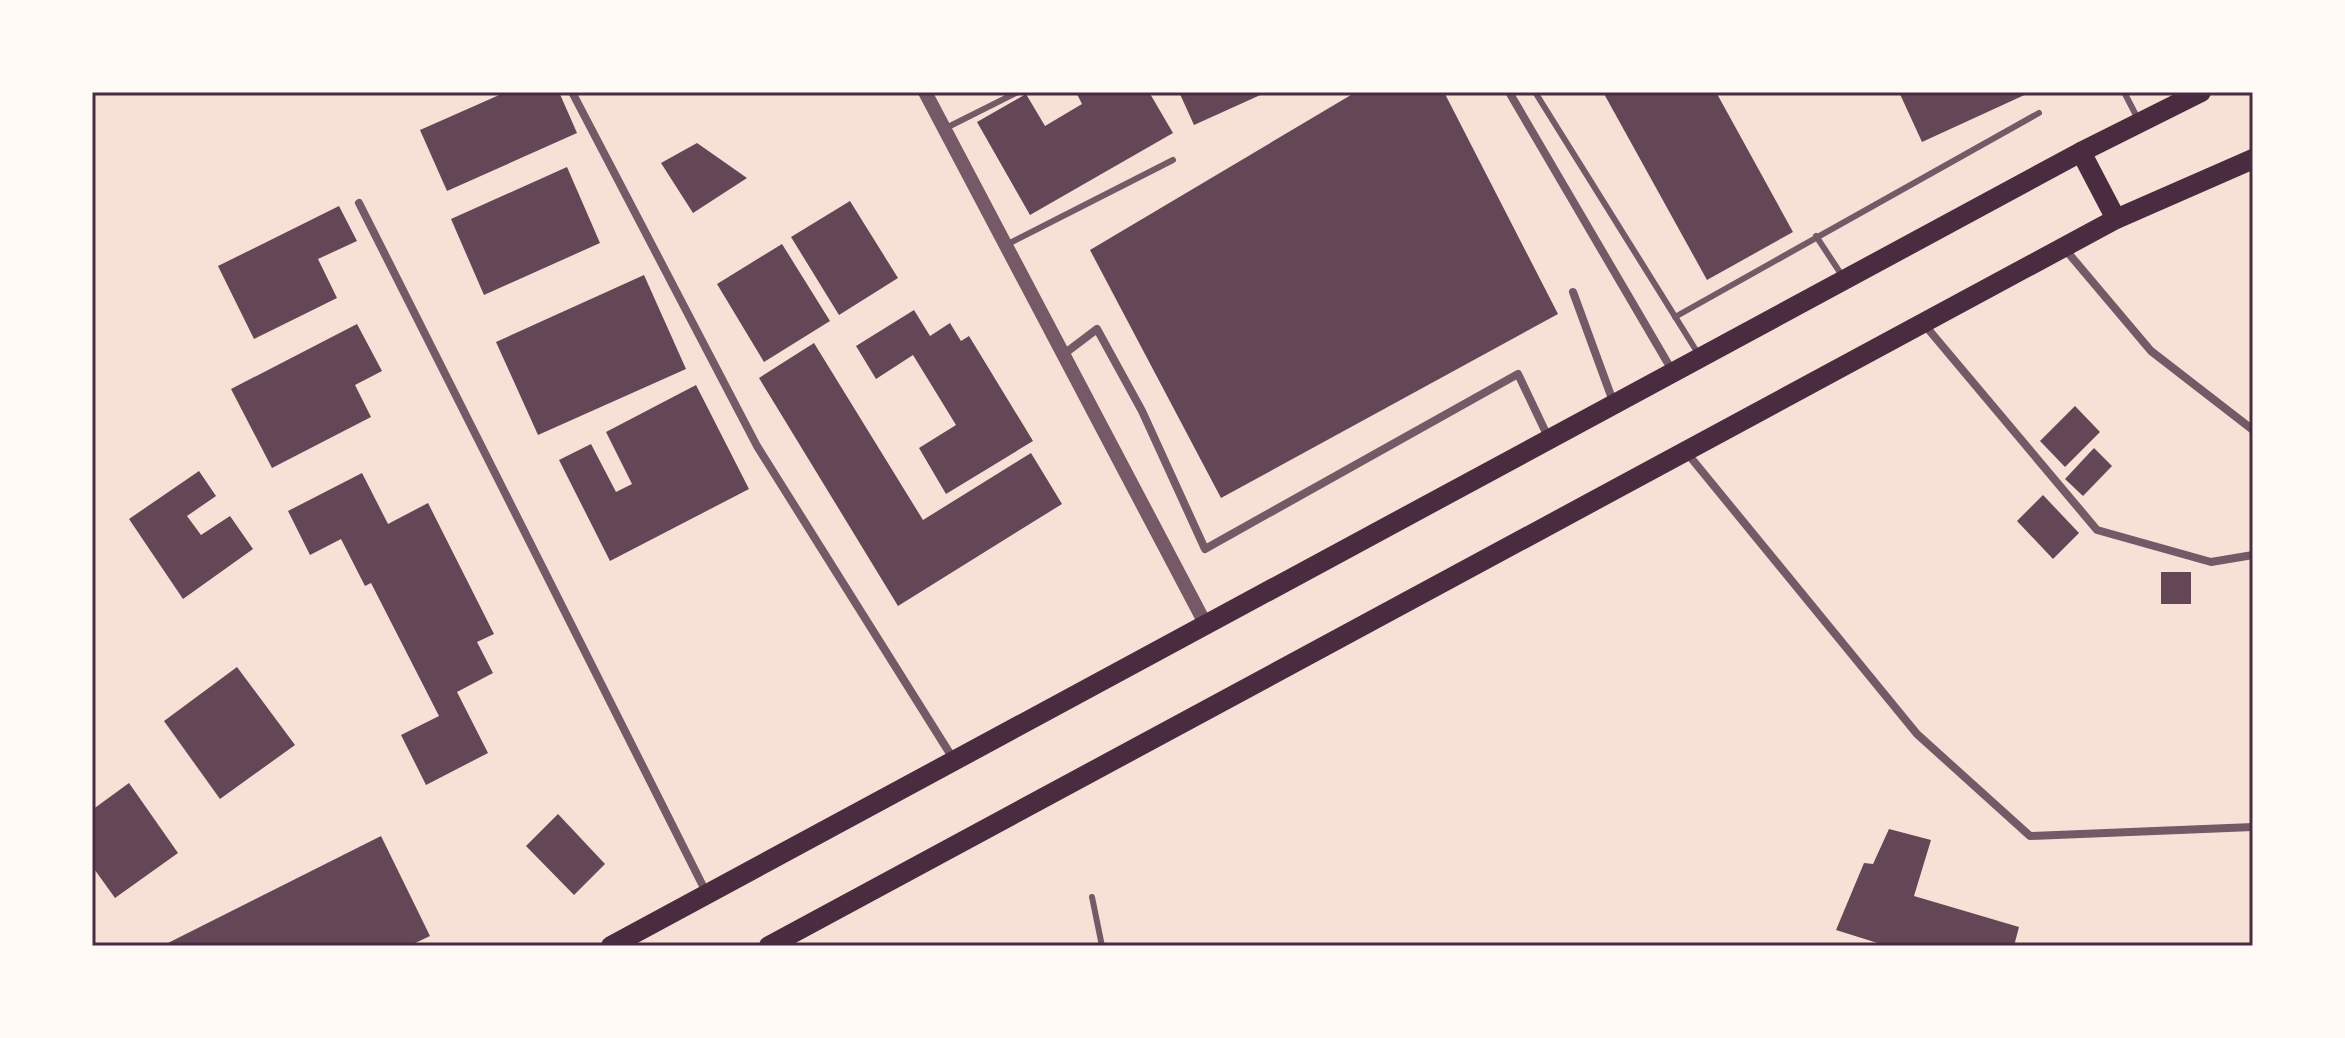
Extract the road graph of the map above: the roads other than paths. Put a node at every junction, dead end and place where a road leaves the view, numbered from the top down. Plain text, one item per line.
1 (572, 92) edge
2 (925, 92) edge
3 (1018, 92) edge
4 (1509, 92) edge
5 (1535, 92) edge
6 (2124, 92) edge
7 (2201, 92) edge
8 (2039, 113) dead end
9 (2139, 122) junction
10 (945, 129) junction
11 (2081, 152) junction
12 (2253, 159) edge
13 (1173, 160) dead end
14 (359, 203) dead end
15 (2116, 219) junction
16 (1816, 236) junction
17 (1006, 245) junction
18 (2063, 247) junction
19 (1845, 280) junction
20 (1573, 292) dead end
21 (1675, 317) junction
22 (1923, 323) junction
23 (1064, 354) junction
24 (1701, 358) junction
25 (1674, 372) junction
26 (1615, 405) junction
27 (2253, 430) edge
28 (1549, 439) junction
29 (1685, 451) junction
30 (2253, 555) edge
31 (1206, 625) junction
32 (955, 760) junction
33 (2253, 827) edge
34 (707, 894) junction
35 (1092, 897) dead end
36 (611, 946) edge
37 (769, 946) edge
38 (1102, 946) edge

1 - 32 street
2 - 10 street
3 - 10 lane
4 - 25 street
5 - 21 lane
6 - 9 lane
7 - 9 main road
8 - 16 lane
9 - 11 main road
10 - 17 street
11 - 15 main road
11 - 19 main road
12 - 15 main road
13 - 17 lane
14 - 34 street
15 - 18 main road
16 - 19 lane
16 - 21 lane
17 - 23 street
18 - 22 main road
18 - 27 street
19 - 24 main road
20 - 26 street
21 - 24 lane
22 - 29 main road
22 - 30 street
23 - 28 street
23 - 31 street
24 - 25 main road
25 - 26 main road
26 - 28 main road
28 - 31 main road
29 - 33 street
29 - 37 main road
31 - 32 main road
32 - 34 main road
34 - 36 main road
35 - 38 lane

